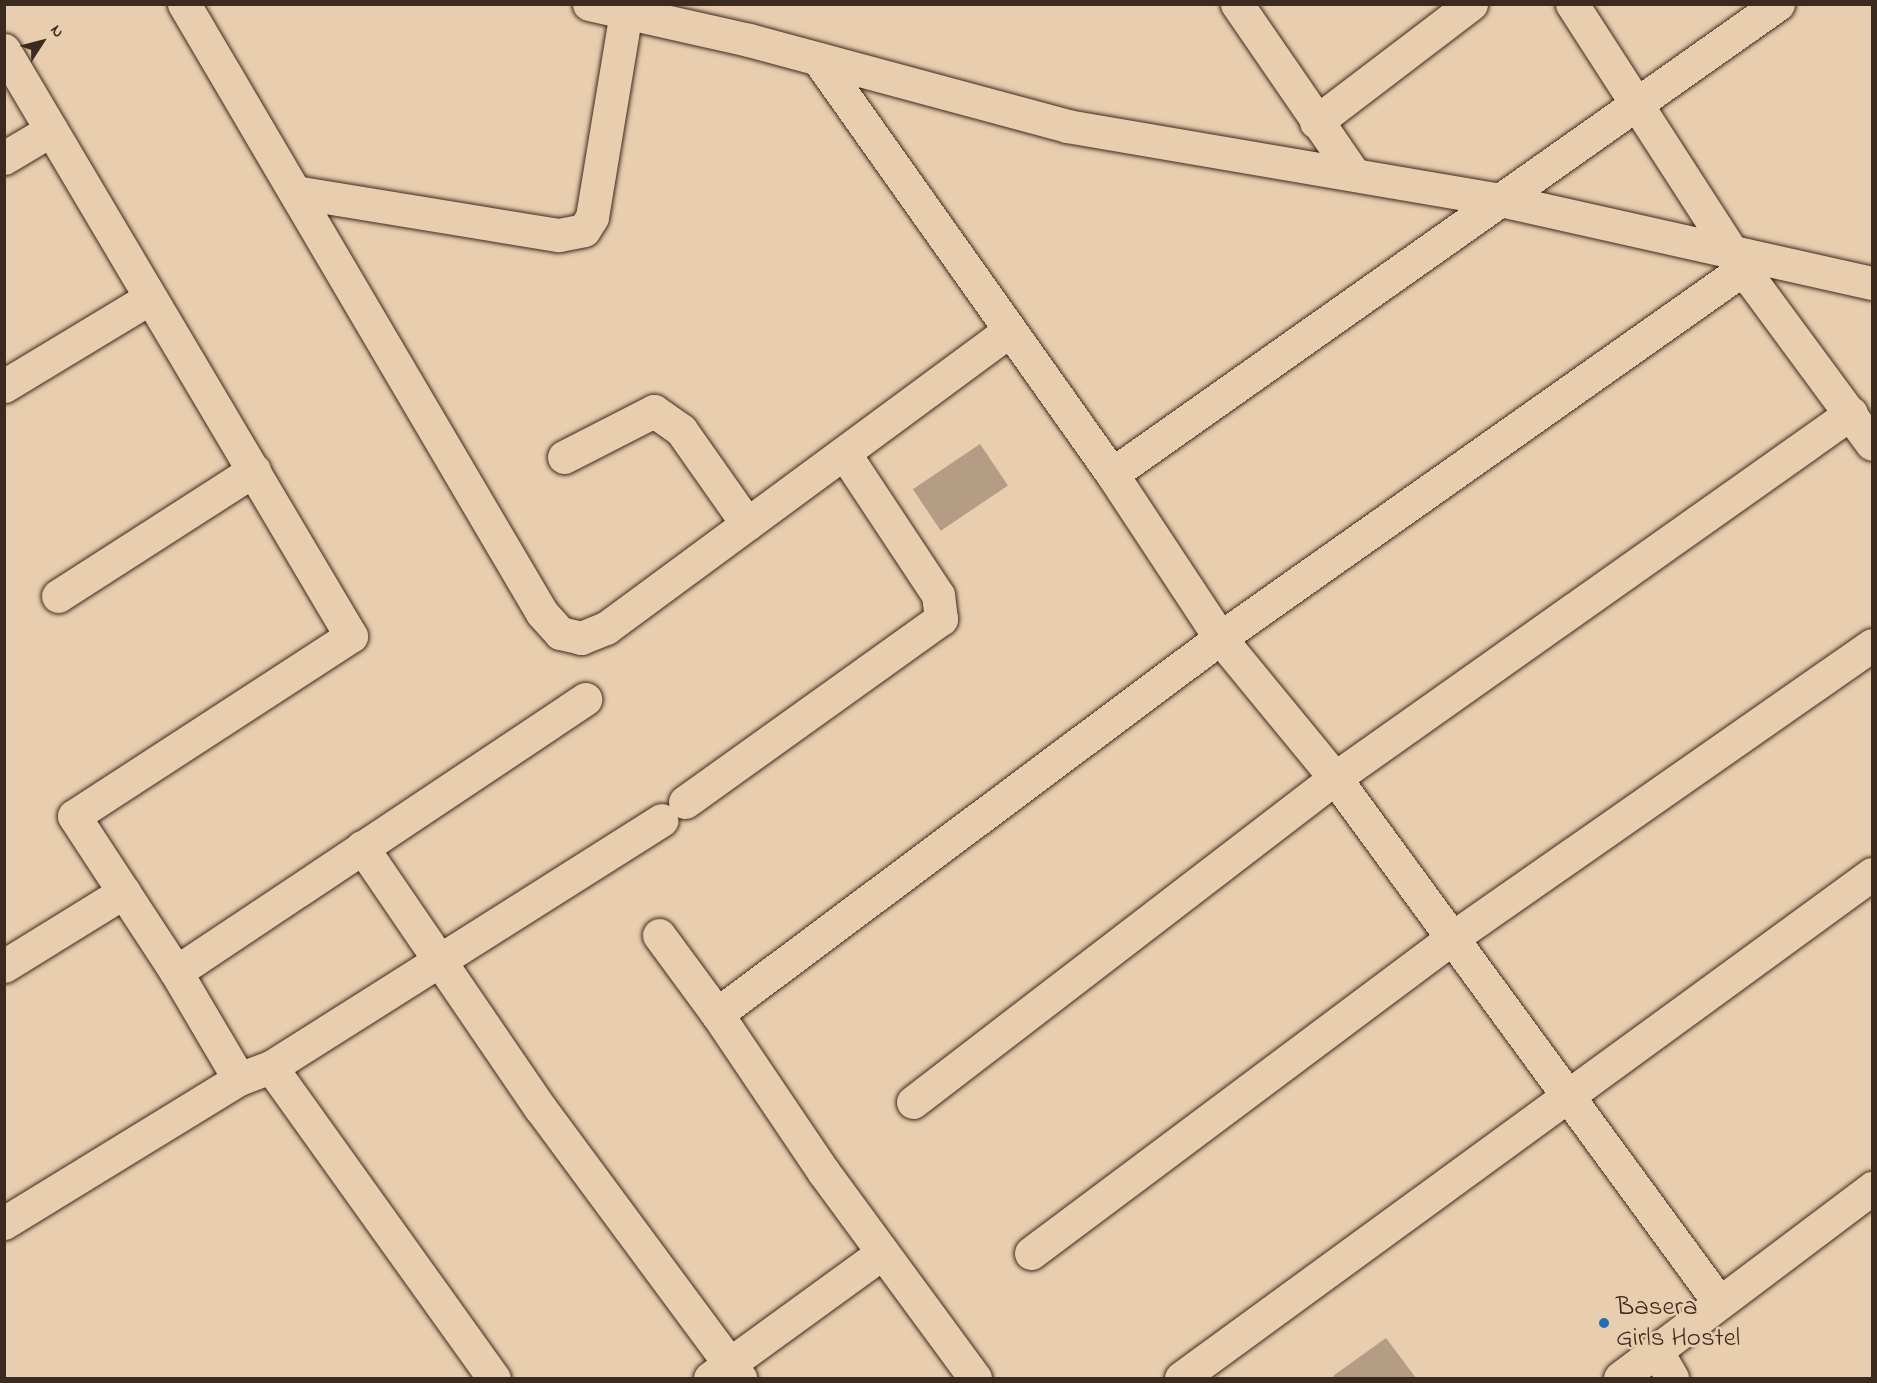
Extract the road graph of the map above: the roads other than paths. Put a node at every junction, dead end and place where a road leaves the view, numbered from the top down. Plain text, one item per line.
1 (184, 4) edge
2 (589, 4) edge
3 (1237, 4) edge
4 (1471, 4) edge
5 (1572, 4) edge
6 (1778, 4) edge
7 (626, 12) junction
8 (4, 50) edge
9 (818, 59) junction
10 (1640, 103) junction
11 (1316, 122) junction
12 (51, 130) junction
13 (4, 158) edge
14 (1354, 174) junction
15 (295, 192) junction
16 (1496, 200) junction
17 (1738, 261) junction
18 (1872, 283) edge
19 (150, 298) junction
20 (1008, 332) junction
21 (4, 386) edge
22 (1851, 413) junction
23 (1872, 444) edge
24 (844, 453) junction
25 (564, 457) dead end
26 (254, 470) junction
27 (1113, 474) junction
28 (747, 524) junction
29 (57, 596) dead end
30 (1220, 638) junction
31 (1872, 645) edge
32 (585, 699) dead end
33 (1335, 778) junction
34 (362, 847) junction
35 (1872, 873) edge
36 (124, 892) junction
37 (659, 935) dead end
38 (1452, 938) junction
39 (438, 962) junction
40 (4, 966) edge
41 (176, 972) junction
42 (717, 1014) junction
43 (271, 1067) junction
44 (239, 1079) junction
45 (1566, 1095) junction
46 (913, 1102) dead end
47 (1872, 1188) edge
48 (4, 1223) edge
49 (882, 1253) junction
50 (1030, 1253) dead end
51 (1718, 1301) junction
52 (1656, 1350) junction
53 (726, 1374) edge
54 (494, 1378) edge
55 (975, 1378) edge
56 (1181, 1378) edge
57 (1620, 1378) edge
58 (1672, 1378) edge

1 - 15 street
2 - 7 street
3 - 11 street
4 - 11 street
5 - 10 street
6 - 10 street
7 - 9 street
7 - 15 street
8 - 12 street
9 - 14 street
9 - 20 street
10 - 16 street
10 - 17 street
11 - 14 street
12 - 13 street
12 - 19 street
14 - 16 street
15 - 28 street
16 - 17 street
16 - 27 street
17 - 18 street
17 - 22 street
17 - 30 street
19 - 21 street
19 - 26 street
20 - 24 street
20 - 27 street
22 - 23 street
22 - 33 street
24 - 28 street
24 - 39 street
25 - 28 street
26 - 29 street
26 - 36 street
27 - 30 street
30 - 33 street
30 - 42 street
31 - 38 street
32 - 34 street
33 - 38 street
33 - 46 street
34 - 39 street
34 - 41 street
35 - 45 street
36 - 40 street
36 - 41 street
37 - 42 street
38 - 45 street
38 - 50 street
39 - 43 street
39 - 53 street
41 - 44 street
42 - 49 street
43 - 44 street
43 - 54 street
44 - 48 street
45 - 51 street
45 - 56 street
47 - 51 street
49 - 53 street
49 - 55 street
51 - 52 street
52 - 57 street
52 - 58 street

